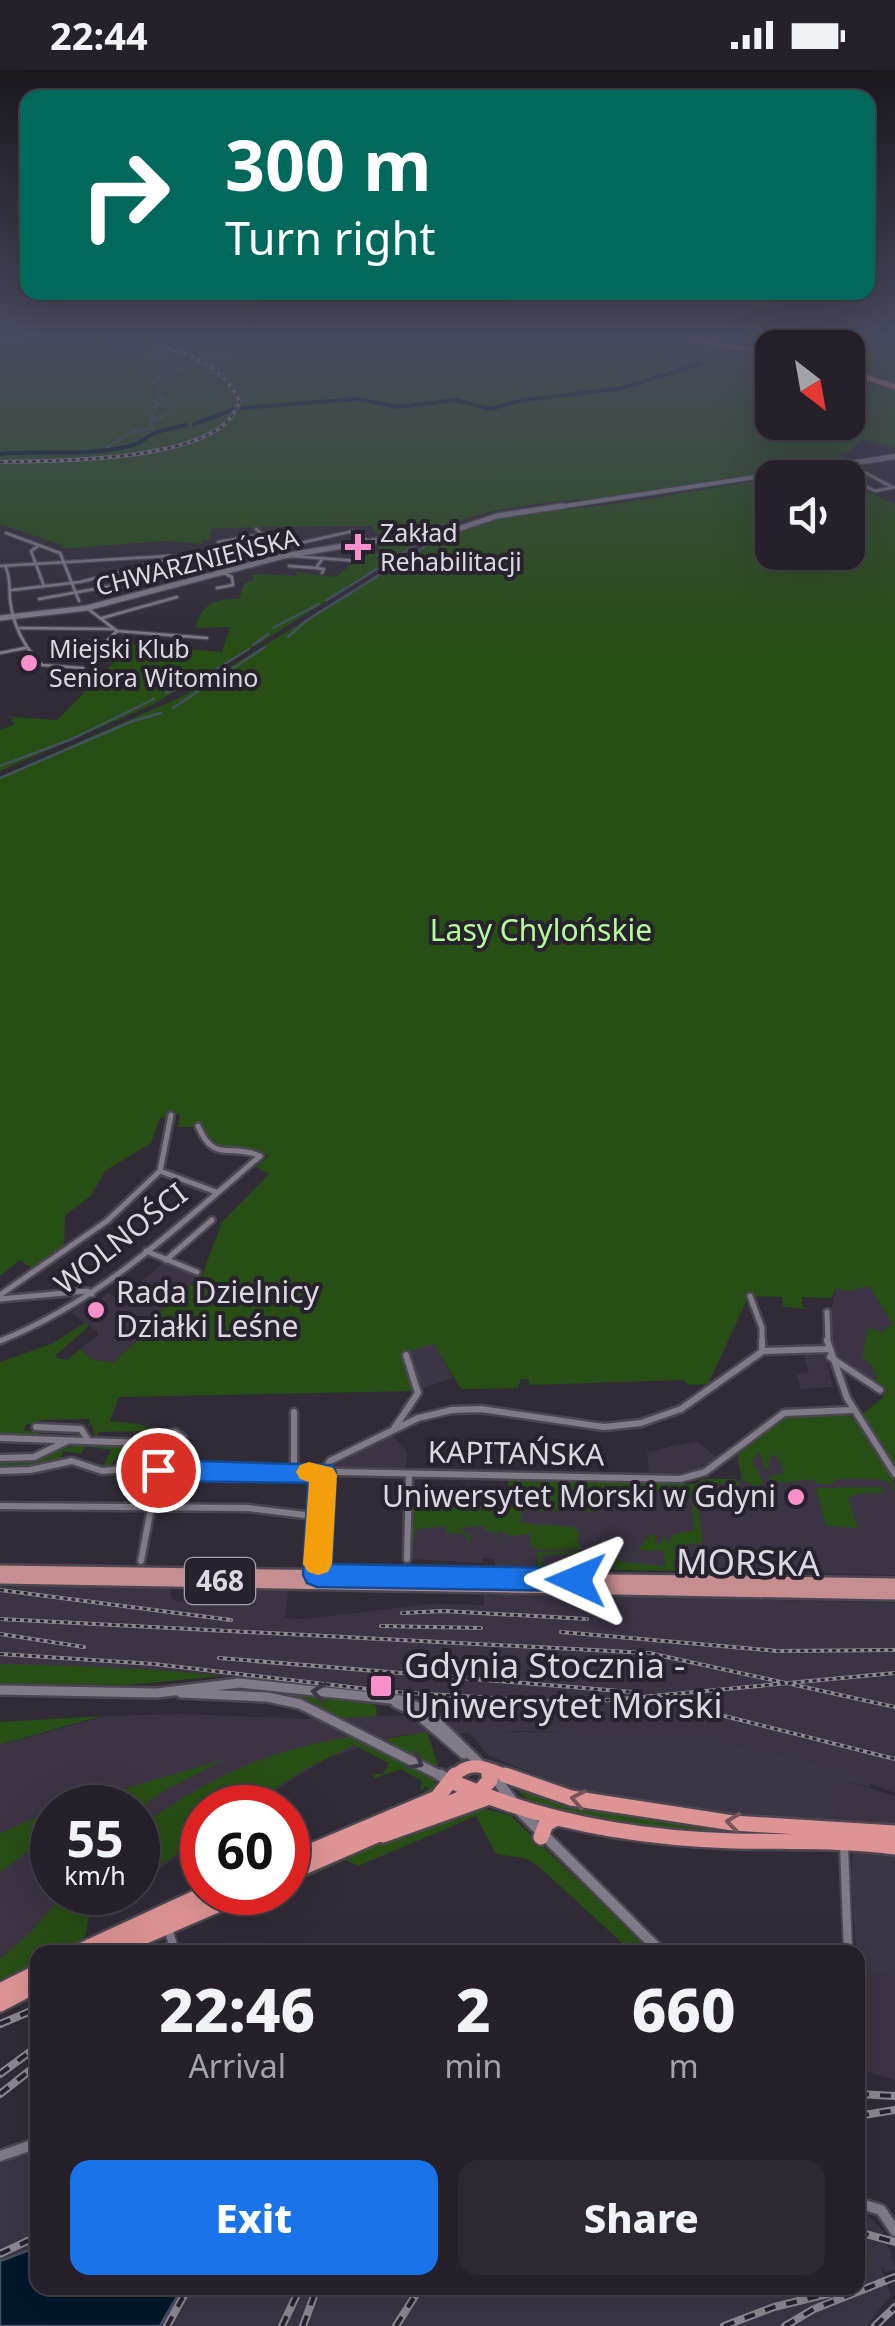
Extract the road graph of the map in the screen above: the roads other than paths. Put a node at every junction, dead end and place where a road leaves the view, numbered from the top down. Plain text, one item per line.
1 (895, 456) edge
2 (865, 461) edge
3 (865, 472) edge
4 (755, 477) edge
5 (865, 485) edge
6 (895, 488) edge
7 (256, 529) dead end
8 (302, 530) dead end
9 (4, 534) edge
10 (263, 534) junction
11 (311, 538) junction
12 (370, 540) junction
13 (275, 544) junction
14 (40, 545) junction
15 (221, 545) dead end
16 (289, 555) junction
17 (177, 556) junction
18 (323, 558) junction
19 (64, 560) junction
20 (358, 561) dead end
21 (36, 563) junction
22 (202, 563) junction
23 (2, 566) edge
24 (289, 566) dead end
25 (316, 568) junction
26 (322, 572) dead end
27 (219, 573) junction
28 (72, 583) junction
29 (44, 586) junction
30 (163, 588) junction
31 (217, 588) dead end
32 (12, 590) junction
33 (76, 594) junction
34 (38, 598) dead end
35 (80, 601) dead end
36 (87, 608) junction
37 (15, 616) junction
38 (0, 618) edge
39 (102, 618) junction
40 (18, 628) junction
41 (114, 630) junction
42 (207, 638) dead end
43 (25, 648) junction
44 (0, 653) edge
45 (92, 656) dead end
46 (83, 668) dead end
47 (171, 1115) dead end
48 (198, 1126) dead end
49 (160, 1170) junction
50 (216, 1192) junction
51 (212, 1220) dead end
52 (146, 1251) junction
53 (166, 1260) junction
54 (197, 1272) dead end
55 (92, 1294) junction
56 (750, 1296) dead end
57 (0, 1297) edge
58 (827, 1312) dead end
59 (0, 1341) edge
60 (828, 1348) junction
61 (763, 1352) junction
62 (406, 1354) dead end
63 (830, 1357) junction
64 (880, 1390) dead end
65 (851, 1410) junction
66 (294, 1412) dead end
67 (36, 1428) dead end
68 (393, 1430) junction
69 (0, 1438) edge
70 (70, 1439) junction
71 (88, 1440) junction
72 (0, 1458) edge
73 (0, 1470) edge
74 (158, 1470) junction
75 (189, 1471) junction
76 (294, 1472) junction
77 (322, 1472) junction
78 (895, 1474) edge
79 (409, 1475) junction
80 (0, 1506) edge
81 (151, 1508) junction
82 (321, 1517) junction
83 (407, 1559) dead end
84 (140, 1561) dead end
85 (0, 1574) edge
86 (317, 1575) junction
87 (895, 1584) edge
88 (895, 1594) edge
89 (0, 1690) edge
90 (177, 1692) junction
91 (484, 1766) junction
92 (464, 1788) junction
93 (489, 1800) junction
94 (518, 1808) junction
95 (557, 1818) junction
96 (826, 1827) junction
97 (860, 1829) junction
98 (895, 1833) edge
99 (367, 1837) junction
100 (541, 1837) junction
101 (844, 1841) junction
102 (895, 1847) edge
103 (310, 1852) edge
104 (310, 1864) edge
105 (180, 1910) edge
106 (180, 1914) edge
107 (166, 1919) junction
108 (97, 1945) edge
109 (120, 1945) edge
110 (173, 1945) edge
111 (654, 1945) edge
112 (848, 1945) edge
113 (30, 1976) edge
114 (30, 1988) edge
115 (0, 1992) edge
116 (0, 2004) edge
117 (30, 2146) edge
118 (0, 2156) edge
119 (865, 2205) edge
120 (895, 2232) edge

1 - 2 main road, CHWARZNIEŃSKA
3 - 6 street
4 - 12 main road, CHWARZNIEŃSKA
5 - 6 street
7 - 10 street
8 - 11 street
9 - 14 street
10 - 13 street
10 - 15 street
11 - 12 street
11 - 13 street
12 - 16 main road, CHWARZNIEŃSKA
13 - 16 street
13 - 22 street
14 - 19 street
14 - 21 street
16 - 18 street
16 - 27 main road, CHWARZNIEŃSKA
17 - 19 street
17 - 22 street
17 - 28 street
18 - 20 street
18 - 25 street
19 - 21 street
19 - 28 street
21 - 23 street
21 - 29 street
22 - 27 street
22 - 33 street
23 - 32 street
24 - 25 street
25 - 26 street
27 - 30 main road, CHWARZNIEŃSKA
27 - 31 street
28 - 29 street
28 - 33 street
29 - 32 street
30 - 36 main road, CHWARZNIEŃSKA
30 - 39 street
32 - 37 street
33 - 34 street
33 - 35 street
36 - 37 main road, CHWARZNIEŃSKA
36 - 39 street
37 - 38 main road, CHWARZNIEŃSKA
37 - 40 street
39 - 41 street
40 - 41 street
40 - 43 street
41 - 42 street
41 - 45 street
43 - 44 street
43 - 46 street
47 - 49 street
48 - 50 street, WOLNOŚCI
49 - 50 street
49 - 57 street
50 - 52 street, WOLNOŚCI
51 - 53 street
52 - 53 street
52 - 55 street, WOLNOŚCI
53 - 54 street
55 - 57 street
55 - 59 street, WOLNOŚCI
56 - 61 street
58 - 60 street
60 - 61 street
60 - 63 street
61 - 68 street
62 - 68 street
63 - 64 street
63 - 65 street
65 - 78 street
65 - 79 street, KAPITAŃSKA
66 - 76 street
67 - 71 street
68 - 77 street
69 - 70 street
70 - 71 street
70 - 72 street
71 - 75 street
73 - 74 street, KAPITAŃSKA
74 - 75 street, KAPITAŃSKA
74 - 81 street
75 - 76 street, KAPITAŃSKA
76 - 77 street, KAPITAŃSKA
77 - 79 street, KAPITAŃSKA
77 - 82 street
79 - 83 street
80 - 81 street
81 - 82 street
81 - 84 street
82 - 86 street
85 - 86 main road, MORSKA / 468
85 - 88 main road, MORSKA / 468
86 - 87 main road, MORSKA / 468
89 - 90 main road
91 -> 90 main road
90 -> 92 main road
91 - 92 highway
91 - 92 highway
91 - 94 street
96 -> 91 highway
92 - 93 highway
92 - 99 highway
92 - 103 highway
93 - 94 highway
93 - 99 highway
94 - 95 highway
94 - 100 street
95 - 100 highway
95 - 101 highway
96 - 97 highway
96 - 101 street
97 - 98 highway
97 - 101 street
99 - 104 highway
100 - 111 street
101 - 102 highway
101 - 112 street
105 - 107 highway
106 - 107 highway
107 - 108 highway
107 - 109 highway
107 - 110 street
113 - 115 highway
114 - 116 highway
117 - 118 street
119 - 120 street

